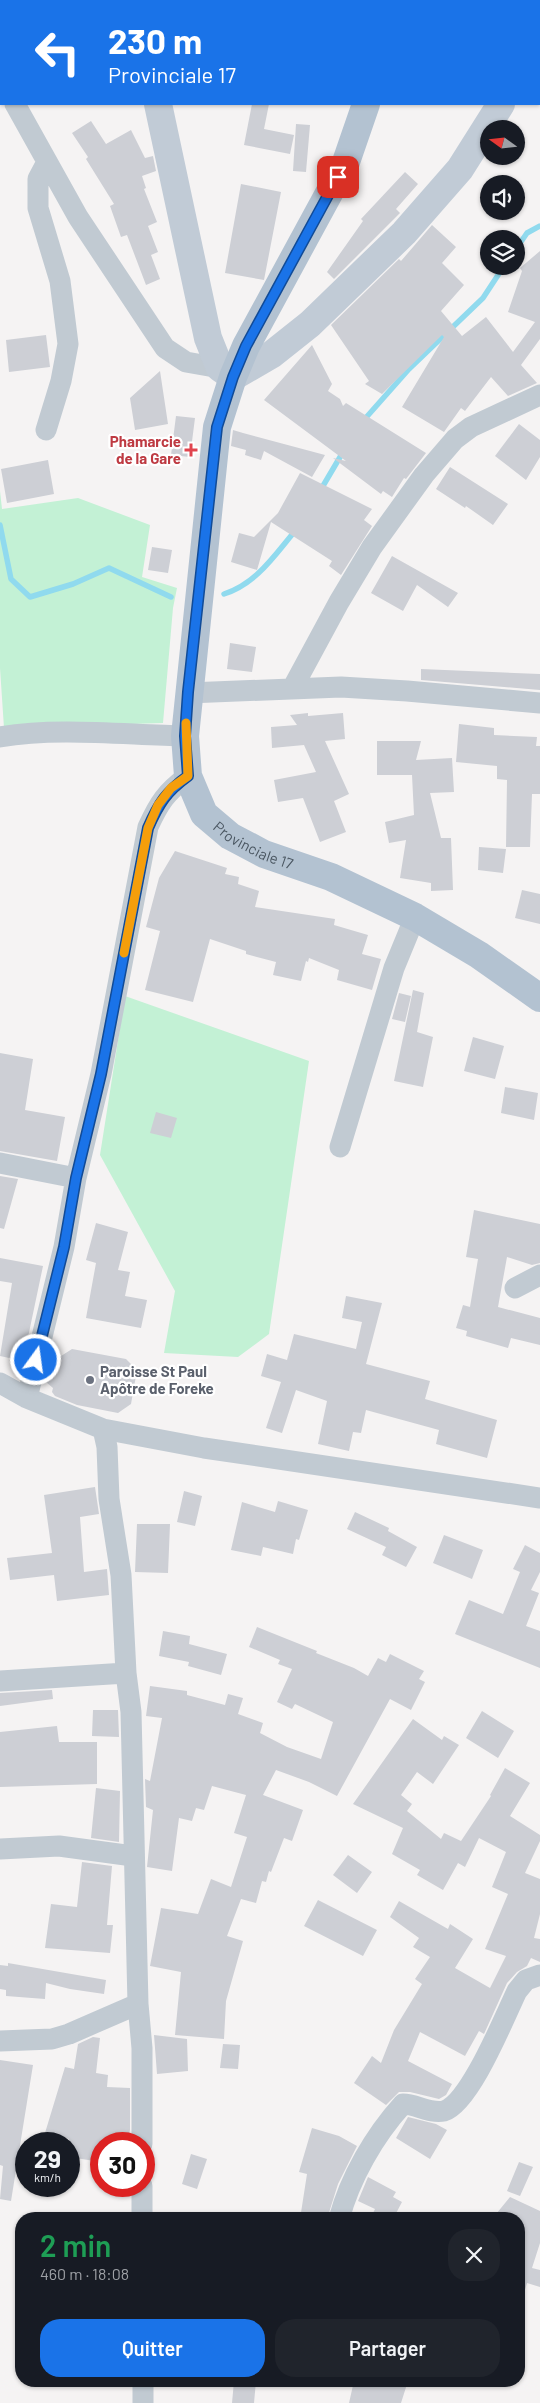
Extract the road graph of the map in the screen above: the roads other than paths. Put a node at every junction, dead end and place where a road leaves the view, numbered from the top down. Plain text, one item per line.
1 (16, 105) edge
2 (158, 105) edge
3 (366, 105) edge
4 (500, 105) edge
5 (47, 162) junction
6 (226, 372) junction
7 (540, 395) edge
8 (46, 430) dead end
9 (292, 689) junction
10 (188, 692) junction
11 (540, 703) edge
12 (185, 736) junction
13 (0, 737) edge
14 (188, 776) junction
15 (416, 917) junction
16 (540, 998) edge
17 (340, 1147) dead end
18 (0, 1163) edge
19 (76, 1178) junction
20 (540, 1274) edge
21 (515, 1288) dead end
22 (0, 1383) edge
23 (27, 1398) junction
24 (103, 1429) junction
25 (540, 1498) edge
26 (126, 1673) junction
27 (0, 1681) edge
28 (0, 1849) edge
29 (133, 1856) junction
30 (540, 1976) edge
31 (138, 2004) junction
32 (0, 2041) edge
33 (142, 2132) edge
34 (142, 2197) edge
35 (142, 2212) edge
36 (341, 2212) edge
37 (142, 2387) edge
38 (143, 2403) edge

1 - 5 street
2 - 6 street
3 - 6 main road, Provinciale 17
4 - 6 street
5 - 6 street
5 - 8 street
6 - 10 main road, Provinciale 17
7 - 9 street
9 - 10 street
9 - 11 street
10 - 12 main road, Provinciale 17
12 - 13 street
12 - 14 main road, Provinciale 17
14 - 15 main road, Provinciale 17
14 - 19 street
15 - 16 main road, Provinciale 17
15 - 17 street
18 - 19 street
19 - 23 street
20 - 21 street
22 - 23 street
23 - 24 street
24 - 25 street
24 - 26 street
26 - 27 street
26 - 29 street
28 - 29 street
29 - 31 street
30 - 36 street
31 - 32 street
31 - 33 street
34 - 35 street
37 - 38 street

